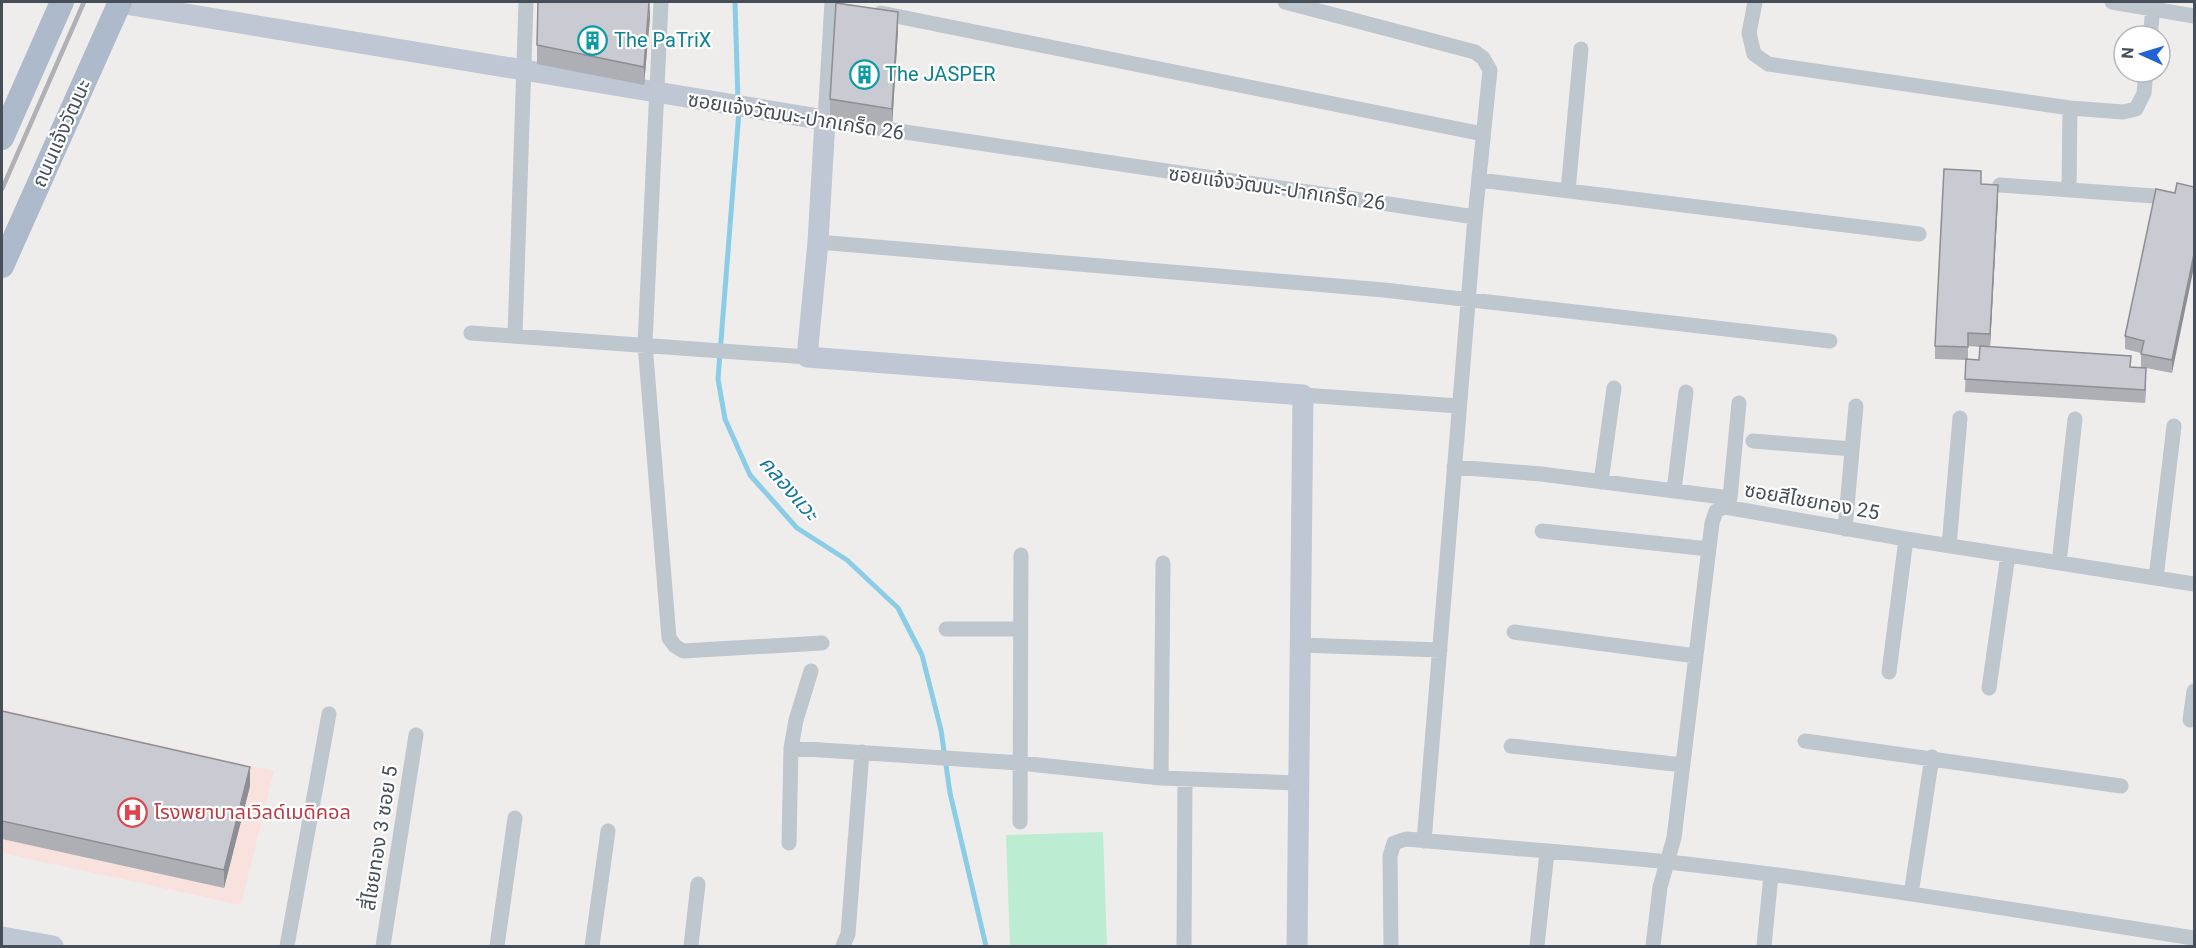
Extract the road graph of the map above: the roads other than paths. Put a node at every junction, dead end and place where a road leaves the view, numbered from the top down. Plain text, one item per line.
1 (62, 2) edge
2 (120, 2) edge
3 (526, 2) edge
4 (661, 2) edge
5 (1285, 2) edge
6 (1755, 2) edge
7 (2119, 2) edge
8 (835, 4) edge
9 (2153, 9) junction
10 (866, 10) edge
11 (2194, 16) edge
12 (2151, 24) edge
13 (1581, 49) dead end
14 (524, 72) junction
15 (2145, 84) edge
16 (655, 94) junction
17 (2070, 108) junction
18 (825, 120) junction
19 (1484, 134) junction
20 (2, 138) edge
21 (1479, 180) junction
22 (2001, 185) dead end
23 (2069, 190) junction
24 (1568, 191) junction
25 (2154, 196) edge
26 (1475, 217) junction
27 (1919, 234) dead end
28 (818, 242) junction
29 (2, 266) edge
30 (1468, 301) junction
31 (471, 333) dead end
32 (516, 336) junction
33 (1830, 341) dead end
34 (645, 344) junction
35 (807, 357) junction
36 (1614, 388) dead end
37 (1686, 392) dead end
38 (1303, 395) junction
39 (1739, 403) dead end
40 (1459, 406) junction
41 (1856, 406) dead end
42 (1960, 418) dead end
43 (2075, 419) dead end
44 (2174, 426) dead end
45 (1753, 441) dead end
46 (1852, 449) junction
47 (1454, 466) junction
48 (1601, 482) junction
49 (1674, 491) junction
50 (1845, 529) junction
51 (1542, 531) dead end
52 (1906, 539) junction
53 (1949, 546) junction
54 (1709, 549) junction
55 (1020, 555) dead end
56 (2008, 555) junction
57 (1163, 563) dead end
58 (2059, 563) junction
59 (2156, 578) junction
60 (2194, 584) edge
61 (946, 629) dead end
62 (1021, 629) junction
63 (1514, 632) dead end
64 (822, 643) dead end
65 (1300, 645) junction
66 (1440, 650) junction
67 (1696, 656) junction
68 (811, 671) dead end
69 (1889, 672) dead end
70 (1989, 688) dead end
71 (2194, 691) edge
72 (329, 714) dead end
73 (2190, 720) dead end
74 (416, 735) dead end
75 (1805, 741) dead end
76 (1511, 746) dead end
77 (791, 748) junction
78 (862, 752) junction
79 (1932, 758) junction
80 (1020, 763) junction
81 (1683, 765) junction
82 (1161, 778) junction
83 (1185, 779) junction
84 (1299, 783) junction
85 (2121, 786) dead end
86 (515, 818) dead end
87 (1020, 822) dead end
88 (608, 831) dead end
89 (1424, 841) junction
90 (789, 843) dead end
91 (1547, 852) junction
92 (1668, 862) junction
93 (1771, 875) junction
94 (698, 884) dead end
95 (1911, 894) junction
96 (2, 937) edge
97 (2194, 937) edge
98 (53, 946) edge
99 (287, 946) edge
100 (383, 946) edge
101 (497, 946) edge
102 (592, 946) edge
103 (691, 946) edge
104 (843, 946) edge
105 (1184, 946) edge
106 (1297, 946) edge
107 (1391, 946) edge
108 (1537, 946) edge
109 (1653, 946) edge
110 (1764, 946) edge

1 - 20 main road
2 - 14 street, ซอยแจ้งวัฒนะ-ปากเกร็ด 26
2 - 29 main road, ถนนแจ้งวัฒนะ
3 - 14 street
4 - 16 street
5 - 19 street
6 - 17 street
7 - 9 street
8 - 18 street
9 - 11 street
9 - 12 street
10 - 19 street
13 - 24 street
14 - 16 street, ซอยแจ้งวัฒนะ-ปากเกร็ด 26
14 - 32 street
15 - 17 street
16 - 18 street, ซอยแจ้งวัฒนะ-ปากเกร็ด 26
16 - 34 street
17 - 23 street
18 - 26 street, ซอยแจ้งวัฒนะ-ปากเกร็ด 26
18 - 28 street
19 - 21 street
21 - 24 street
21 - 26 street
22 - 23 street
23 - 25 street
24 - 27 street
26 - 30 street
28 - 30 street
28 - 35 street
30 - 33 street
30 - 40 street
31 - 32 street
32 - 34 street
34 - 35 street
34 - 64 street
35 - 38 street
36 - 48 street
37 - 49 street
38 - 40 street
38 - 65 street
39 - 49 street
40 - 47 street
41 - 46 street
42 - 53 street
43 - 58 street
44 - 59 street
45 - 46 street
46 - 50 street
47 - 48 street
47 - 66 street
48 - 49 street
50 - 52 street, ซอยสีไชยทอง 25
50 - 54 street, ซอยสีไชยทอง 25
51 - 54 street
52 - 53 street, ซอยสีไชยทอง 25
52 - 69 street
53 - 56 street, ซอยสีไชยทอง 25
54 - 67 street, ซอยสีไชยทอง 25
55 - 62 street
56 - 58 street, ซอยสีไชยทอง 25
56 - 70 street
57 - 82 street
58 - 59 street, ซอยสีไชยทอง 25
59 - 60 street, ซอยสีไชยทอง 25
61 - 62 street
62 - 80 street
63 - 67 street
65 - 66 street
65 - 84 street
66 - 89 street
67 - 81 street, ซอยสีไชยทอง 25
68 - 77 street
71 - 73 street
72 - 99 street
74 - 100 street, สี่ไชยทอง 3 ซอย 5
75 - 79 street
76 - 81 street
77 - 78 street
77 - 90 street
78 - 80 street
78 - 104 street
79 - 85 street
79 - 95 street
80 - 82 street
80 - 87 street
81 - 92 street, ซอยสีไชยทอง 25
82 - 83 street
83 - 84 street
83 - 105 street
84 - 106 street
86 - 101 street
88 - 102 street
89 - 91 street
89 - 107 street
91 - 92 street
91 - 108 street
92 - 93 street
92 - 109 street, ซอยสีไชยทอง 25
93 - 95 street
93 - 110 street
94 - 103 street
95 - 97 street
96 - 98 street

